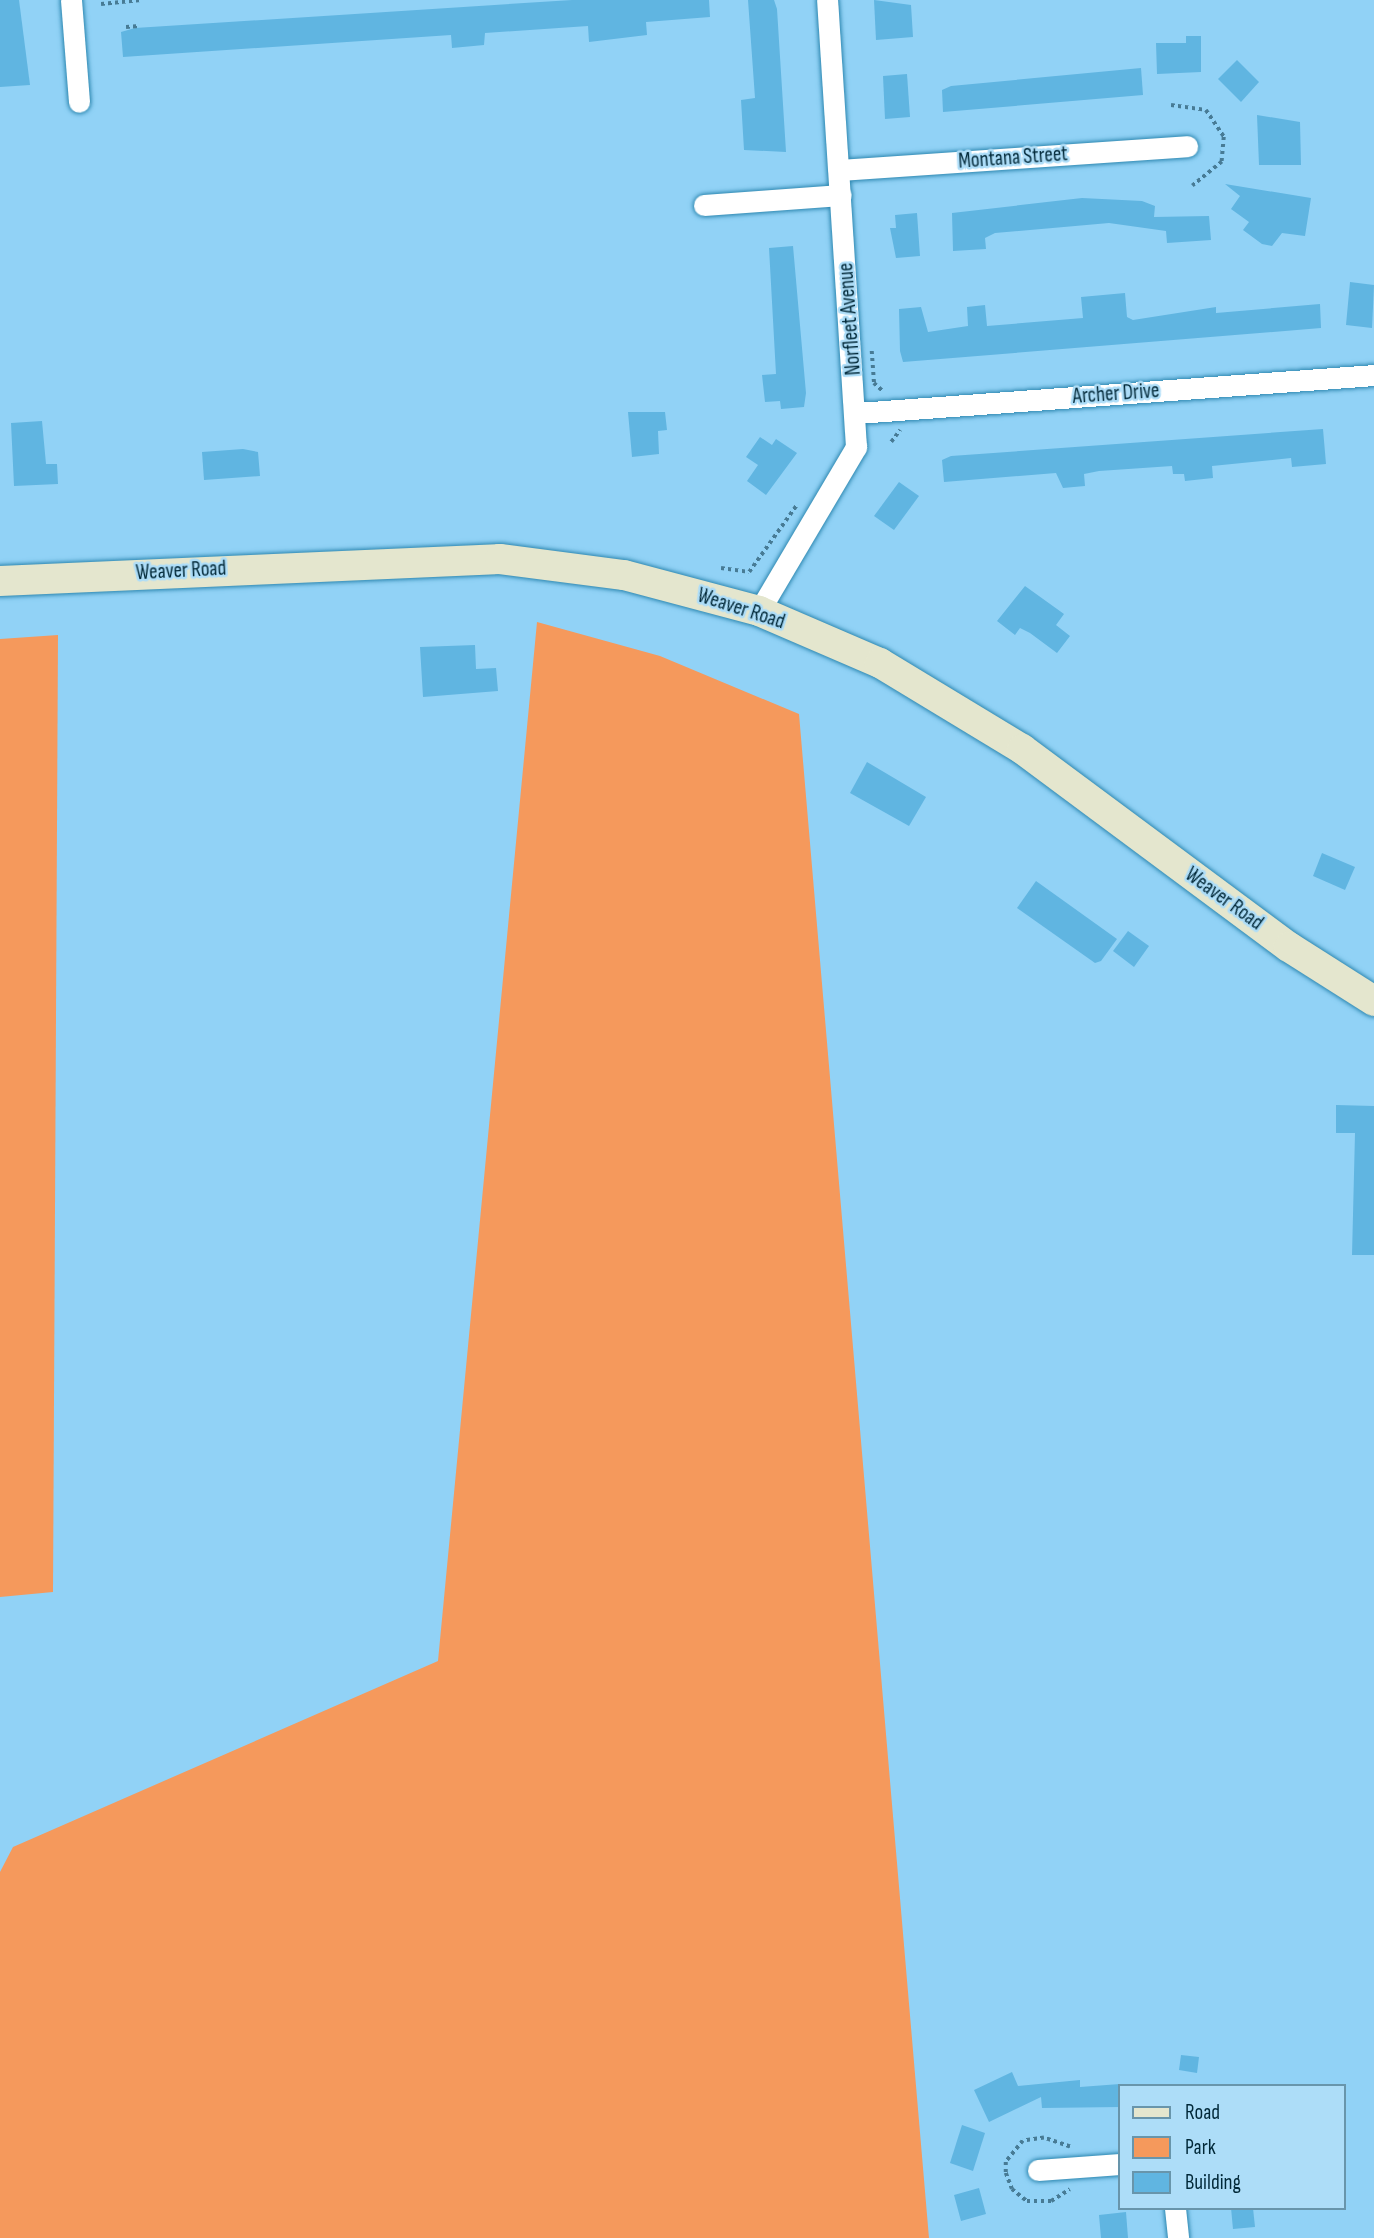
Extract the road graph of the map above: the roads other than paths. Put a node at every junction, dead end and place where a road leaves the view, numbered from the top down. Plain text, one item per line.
1 (71, 0) edge
2 (827, 0) edge
3 (79, 102) dead end
4 (1187, 146) dead end
5 (839, 170) junction
6 (841, 195) junction
7 (704, 205) dead end
8 (1374, 375) edge
9 (857, 413) junction
10 (0, 582) edge
11 (758, 611) junction
12 (1374, 1001) edge
13 (1118, 2164) edge
14 (1038, 2170) dead end
15 (1175, 2210) edge
16 (1178, 2238) edge

1 - 3 street
2 - 5 street, Norfleet Avenue
4 - 5 street, Montana Street
5 - 6 street, Norfleet Avenue
6 - 7 street
6 - 9 street, Norfleet Avenue
8 - 9 street, Archer Drive
9 - 11 street, Norfleet Avenue
10 - 11 main road, Weaver Road
11 - 12 main road, Weaver Road
13 - 14 street
15 - 16 street

